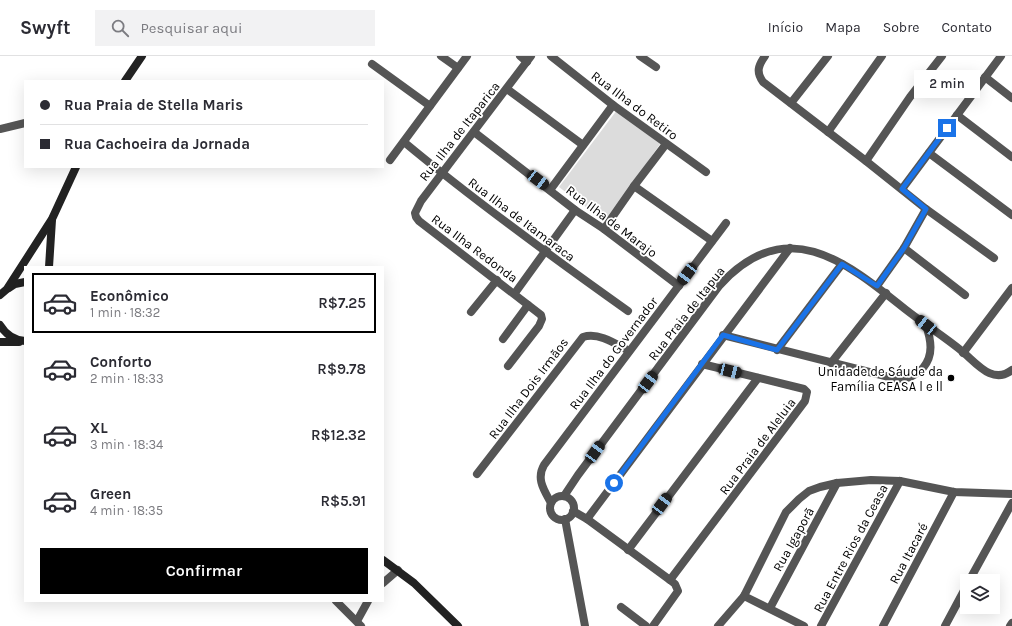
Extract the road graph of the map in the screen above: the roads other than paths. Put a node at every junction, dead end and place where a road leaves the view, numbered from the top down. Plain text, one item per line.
1 (142, 56) edge
2 (441, 56) edge
3 (467, 56) edge
4 (520, 56) edge
5 (551, 56) edge
6 (640, 56) edge
7 (765, 56) edge
8 (828, 56) edge
9 (882, 56) edge
10 (942, 56) edge
11 (1001, 56) edge
12 (529, 59) edge
13 (372, 64) dead end
14 (656, 67) dead end
15 (458, 68) junction
16 (985, 77) junction
17 (126, 80) edge
18 (507, 89) junction
19 (1012, 98) edge
20 (791, 103) junction
21 (613, 105) junction
22 (430, 106) junction
23 (957, 115) junction
24 (24, 123) edge
25 (0, 129) edge
26 (474, 132) junction
27 (828, 132) junction
28 (404, 142) junction
29 (666, 144) junction
30 (583, 145) junction
31 (929, 153) junction
32 (1012, 157) edge
33 (390, 160) dead end
34 (866, 161) junction
35 (76, 168) edge
36 (706, 172) dead end
37 (442, 173) junction
38 (634, 186) junction
39 (902, 189) junction
40 (550, 190) junction
41 (926, 209) junction
42 (575, 210) junction
43 (1012, 215) edge
44 (52, 219) junction
45 (422, 222) joint
46 (726, 223) dead end
47 (604, 229) junction
48 (712, 241) junction
49 (790, 248) junction
50 (904, 248) junction
51 (545, 252) junction
52 (994, 258) dead end
53 (842, 264) junction
54 (50, 266) edge
55 (497, 280) junction
56 (24, 282) edge
57 (679, 286) junction
58 (877, 286) junction
59 (1012, 288) edge
60 (7, 289) junction
61 (515, 293) junction
62 (886, 293) junction
63 (965, 295) dead end
64 (0, 297) edge
65 (528, 305) junction
66 (628, 311) dead end
67 (471, 312) dead end
68 (0, 325) edge
69 (926, 325) junction
70 (723, 335) junction
71 (503, 339) dead end
72 (24, 341) edge
73 (24, 341) edge
74 (0, 342) edge
75 (777, 350) junction
76 (629, 351) junction
77 (964, 353) junction
78 (831, 363) junction
79 (702, 364) junction
80 (508, 366) dead end
81 (1012, 370) edge
82 (758, 378) junction
83 (477, 474) dead end
84 (900, 481) junction
85 (837, 483) junction
86 (954, 492) junction
87 (1012, 494) edge
88 (564, 496) junction
89 (551, 503) junction
90 (1012, 503) edge
91 (573, 511) junction
92 (566, 519) junction
93 (587, 519) junction
94 (628, 550) junction
95 (384, 561) edge
96 (398, 570) junction
97 (974, 574) edge
98 (670, 580) junction
99 (384, 582) edge
100 (744, 596) junction
101 (960, 599) edge
102 (337, 602) edge
103 (368, 602) edge
104 (621, 607) dead end
105 (770, 608) junction
106 (1012, 623) edge
107 (359, 624) edge
108 (458, 626) edge
109 (585, 626) edge
110 (646, 626) edge
111 (653, 626) edge
112 (718, 626) edge
113 (804, 626) edge
114 (821, 626) edge
115 (883, 626) edge
116 (945, 626) edge
117 (1010, 626) edge

1 - 17 street
2 - 15 street
3 - 15 street
4 - 12 street
5 - 21 street, Rua Ilha do Retiro
6 - 14 street
7 - 20 street
8 - 20 street
9 - 27 street
10 - 34 street
11 - 16 street
12 - 18 street, Rua Ilha de Itaparica
13 - 22 street
15 - 22 street
16 - 19 street
16 - 23 street
18 - 26 street, Rua Ilha de Itaparica
18 - 30 street
20 - 27 street
21 - 29 street, Rua Ilha do Retiro
21 - 30 street
22 - 28 street
23 - 31 street
23 - 32 street
24 - 25 street
26 - 37 street, Rua Ilha de Itaparica
26 - 40 street, Rua Ilha de Marajo
27 - 34 street
28 - 33 street
28 - 37 street, Rua Ilha de Itamaraca
29 - 36 street, Rua Ilha do Retiro
29 - 38 street
30 - 40 street
31 - 39 street
31 - 43 street
34 - 39 street
35 - 44 street
37 - 45 street, Rua Ilha de Itaparica
37 - 51 street, Rua Ilha de Itamaraca
38 - 47 street
38 - 48 street
39 - 41 street
40 - 42 street, Rua Ilha de Marajo
41 - 50 street
41 - 52 street
42 - 47 street, Rua Ilha de Marajo
42 - 51 street
44 - 54 street
44 - 60 street
45 - 55 street, Rua Ilha Redonda
46 - 48 street, Rua Ilha do Governador
47 - 57 street, Rua Ilha de Marajo
48 - 57 street, Rua Ilha do Governador
49 - 53 street, Rua Praia de Itapua
49 - 70 street
49 - 88 street, Rua Praia de Itapua
50 - 58 street
50 - 63 street
51 - 61 street
51 - 66 street, Rua Ilha de Itamaraca
53 - 58 street, Rua Praia de Itapua
53 - 75 street
55 - 61 street, Rua Ilha Redonda
55 - 67 street
56 - 60 street
57 - 76 street, Rua Ilha do Governador
58 - 62 street, Rua Praia de Itapua
59 - 77 street
60 - 64 street
61 - 65 street, Rua Ilha Redonda
62 - 69 street, Rua Praia de Itapua
62 - 78 street
65 - 71 street
65 - 80 street, Rua Ilha Redonda
68 - 72 street
69 - 77 street, Rua Praia de Itapua
69 - 78 street
70 - 75 street
70 - 79 street
73 - 74 street
75 - 78 street
76 - 83 street, Rua Ilha Dois Irmãos
76 - 89 street, Rua Ilha do Governador
77 - 81 street, Rua Praia de Itapua
79 - 82 street, Rua Praia de Aleluia
79 - 93 street
82 - 94 street
82 - 98 street, Rua Praia de Aleluia
84 - 85 street
84 - 86 street
84 - 114 street, Rua Entre Rios da Ceasa
85 - 100 street
85 - 105 street, Rua Igaporã
86 - 87 street
86 - 115 street, Rua Itacaré
88 - 89 street
88 - 91 street
89 - 92 street
90 - 97 street
91 - 92 street
91 - 93 street
92 - 109 street
93 - 94 street
94 - 98 street
95 - 96 street
96 - 99 street
96 - 108 street
98 - 111 street
100 - 105 street
100 - 112 street
101 - 116 street
102 - 107 street
103 - 107 street
104 - 110 street
105 - 113 street
106 - 117 street

